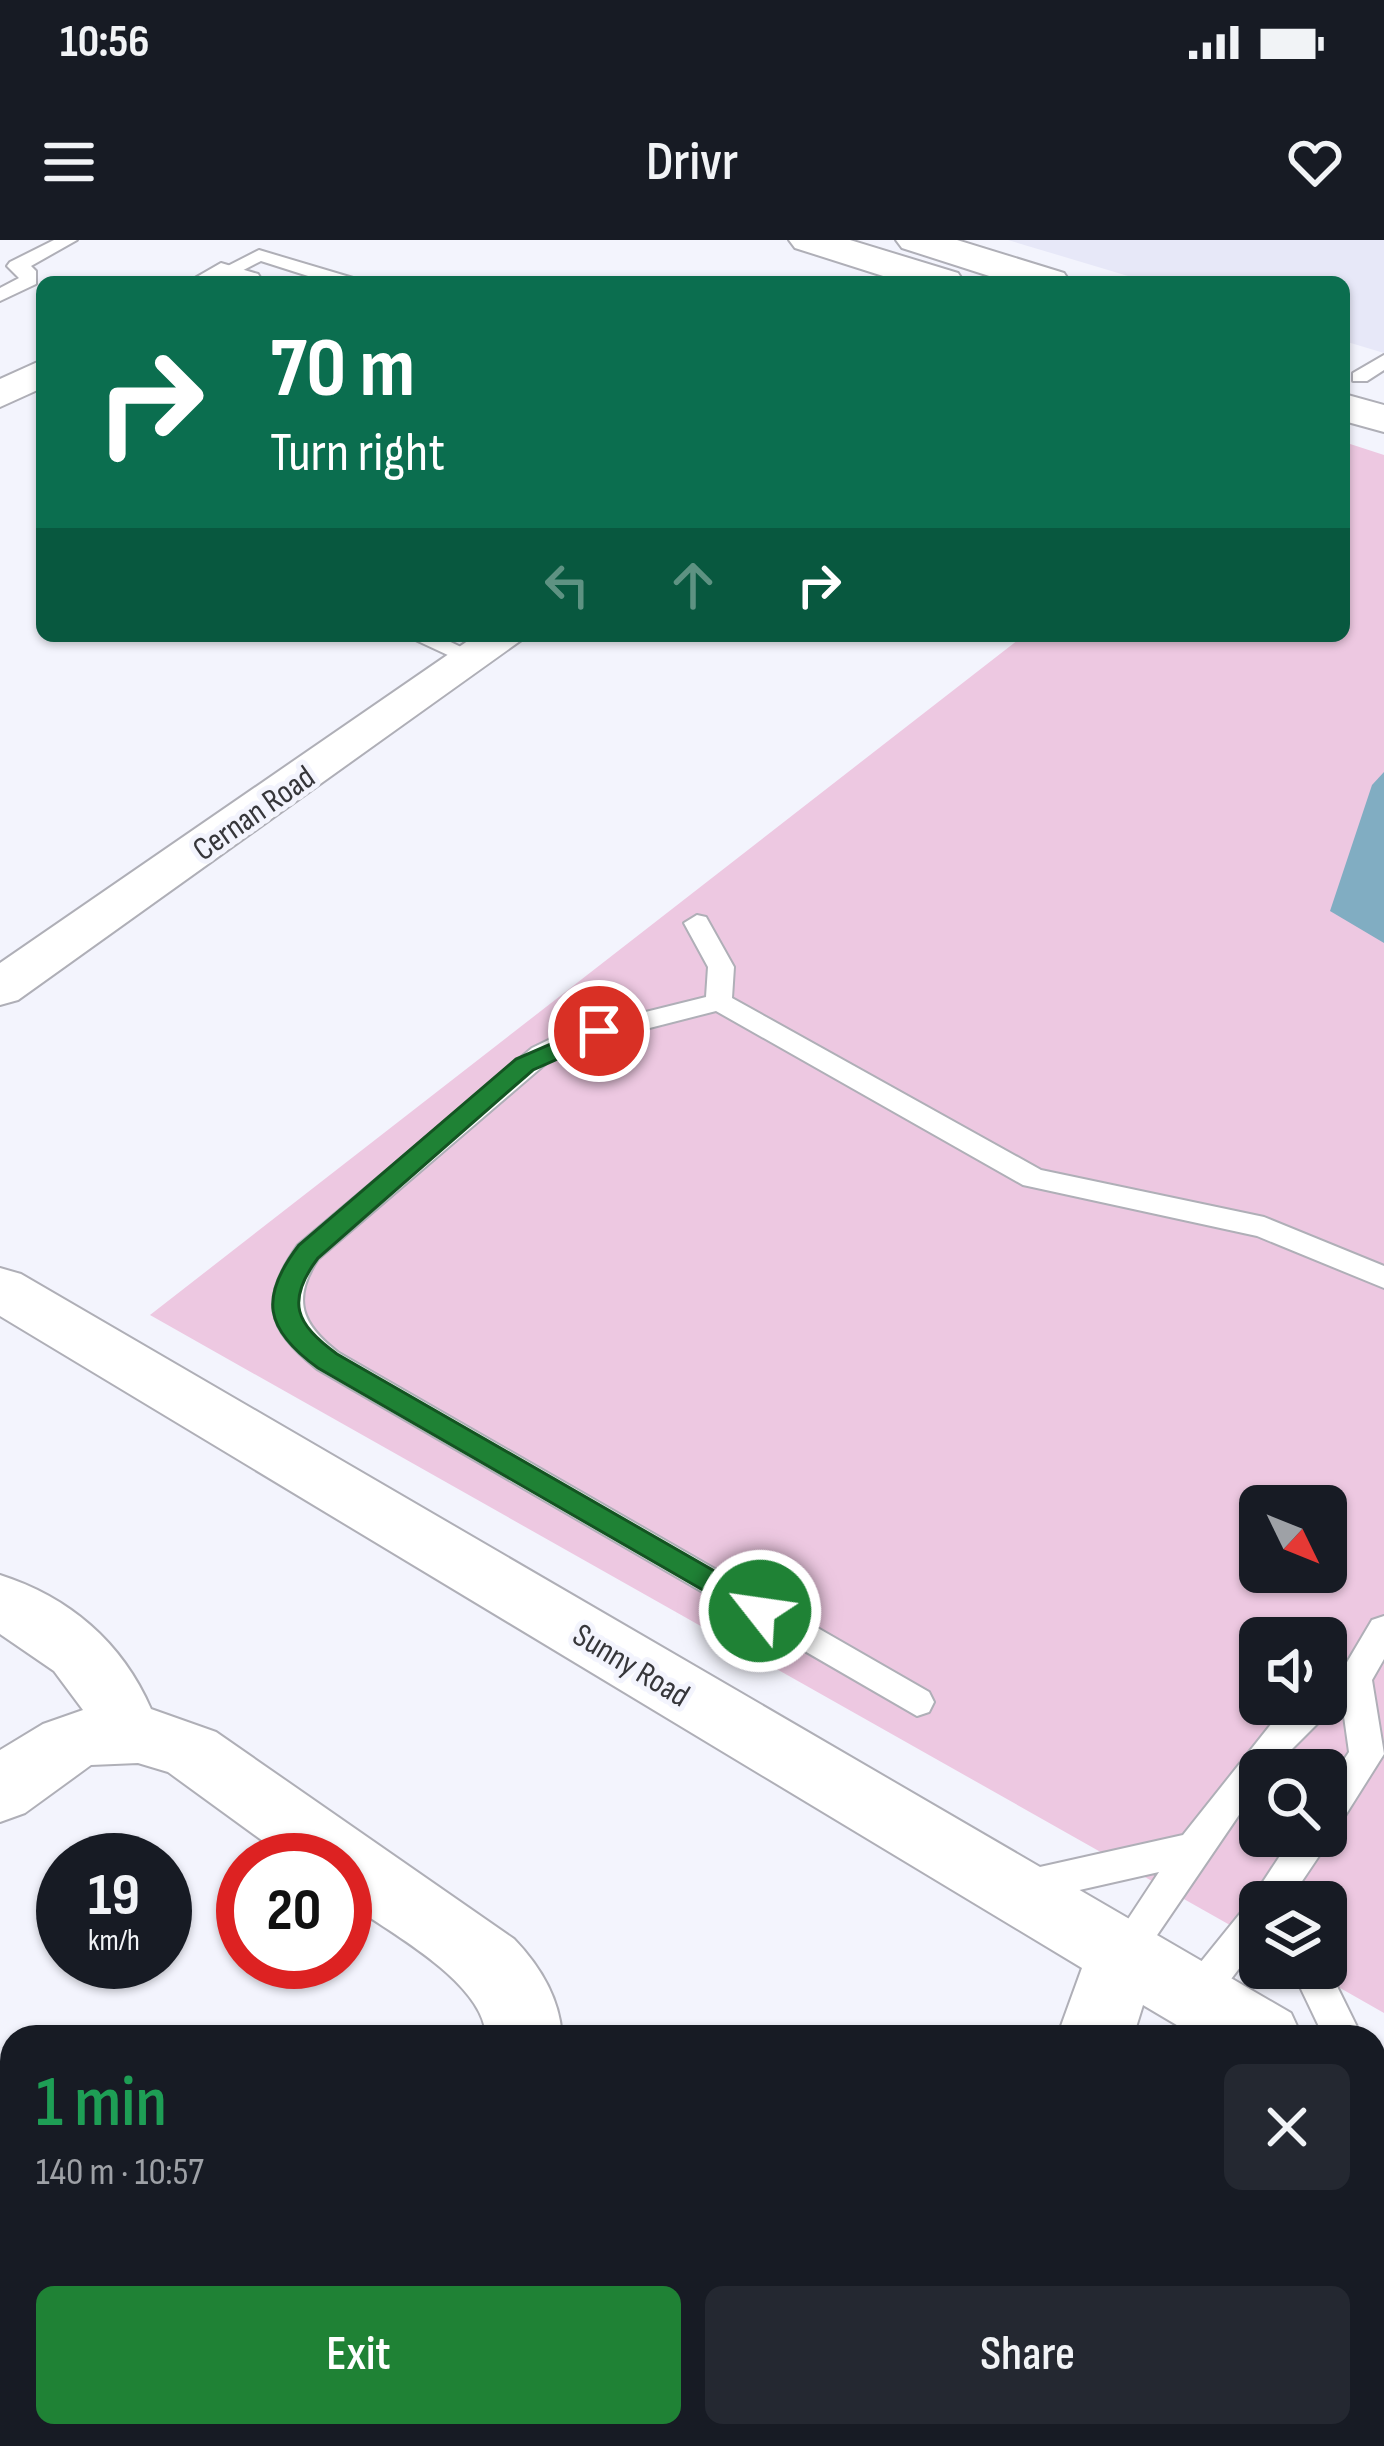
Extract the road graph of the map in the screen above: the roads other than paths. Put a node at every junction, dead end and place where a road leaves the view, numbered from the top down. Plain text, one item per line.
1 (68, 240) edge
2 (809, 240) edge
3 (916, 240) edge
4 (8, 263) edge
5 (228, 276) edge
6 (327, 276) edge
7 (925, 276) edge
8 (1031, 276) edge
9 (0, 295) edge
10 (36, 375) edge
11 (1363, 380) edge
12 (0, 395) edge
13 (1384, 419) edge
14 (484, 644) edge
15 (697, 923) dead end
16 (3, 982) edge
17 (718, 1002) junction
18 (1384, 1278) edge
19 (0, 1289) edge
20 (0, 1601) edge
21 (1384, 1629) edge
22 (1347, 1680) edge
23 (917, 1702) dead end
24 (1347, 1703) edge
25 (1289, 1725) edge
26 (124, 1730) junction
27 (1347, 1784) edge
28 (0, 1792) edge
29 (1200, 1847) junction
30 (1010, 1889) junction
31 (1239, 1943) edge
32 (1123, 1954) junction
33 (1319, 1989) edge
34 (1196, 1996) junction
35 (524, 2025) edge
36 (1099, 2025) edge
37 (1146, 2025) edge
38 (1244, 2025) edge
39 (1337, 2025) edge

1 - 4 lane
2 - 7 main road
3 - 8 main road
4 - 9 lane
5 - 6 lane
10 - 12 street
11 - 13 main road
14 - 16 street, Cernan Road
15 - 17 lane
17 - 18 lane
17 - 23 lane
19 - 30 street, Sunny Road
20 - 26 street
21 - 22 lane
24 - 27 lane
25 - 29 lane
26 - 28 street
26 - 35 street
29 - 30 lane
29 - 32 lane
30 - 32 street, Sunny Road
31 - 34 lane
32 - 34 street, Sunny Road
32 - 36 street
33 - 39 lane
34 - 37 street
34 - 38 street, Sunny Road

